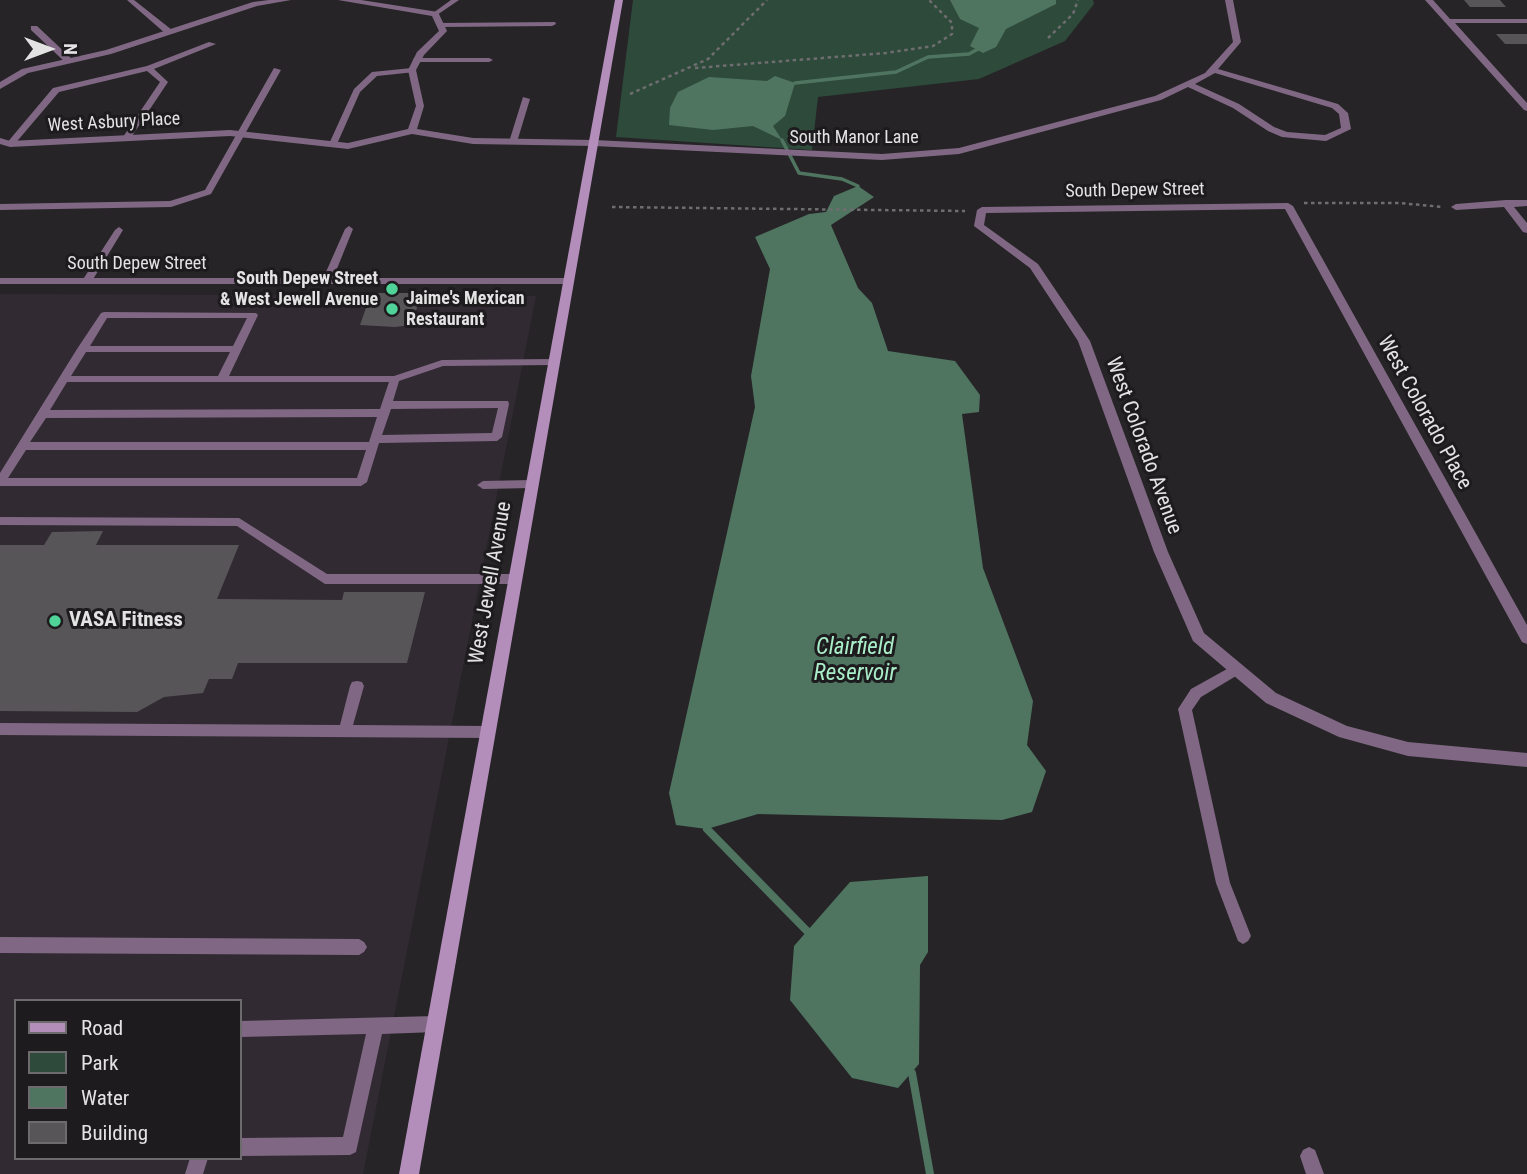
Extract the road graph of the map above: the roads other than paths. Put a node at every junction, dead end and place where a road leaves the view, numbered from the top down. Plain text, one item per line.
1 (130, 0) edge
2 (287, 0) edge
3 (342, 0) edge
4 (456, 0) edge
5 (619, 0) edge
6 (1229, 0) edge
7 (1429, 0) edge
8 (259, 1) edge
9 (435, 15) junction
10 (1448, 21) junction
11 (1527, 21) edge
12 (552, 24) dead end
13 (440, 25) junction
14 (34, 28) dead end
15 (169, 32) junction
16 (212, 44) dead end
17 (417, 60) junction
18 (489, 60) dead end
19 (69, 61) junction
20 (149, 68) junction
21 (277, 70) dead end
22 (412, 70) junction
23 (1214, 70) junction
24 (1188, 85) junction
25 (0, 86) edge
26 (526, 99) dead end
27 (1525, 103) edge
28 (412, 131) junction
29 (243, 134) junction
30 (127, 137) junction
31 (5, 142) edge
32 (513, 142) junction
33 (594, 143) junction
34 (333, 144) junction
35 (1506, 203) junction
36 (1527, 203) edge
37 (0, 206) edge
38 (1288, 206) joint
39 (1456, 207) road end
40 (982, 211) joint
41 (349, 229) dead end
42 (119, 230) dead end
43 (1527, 230) edge
44 (0, 281) edge
45 (87, 281) junction
46 (327, 281) junction
47 (568, 281) junction
48 (82, 349) junction
49 (237, 349) junction
50 (554, 362) junction
51 (64, 379) junction
52 (222, 379) junction
53 (395, 379) junction
54 (386, 409) junction
55 (42, 414) junction
56 (375, 442) junction
57 (22, 446) junction
58 (0, 482) edge
59 (532, 484) junction
60 (483, 485) dead end
61 (0, 521) edge
62 (515, 579) junction
63 (1527, 638) edge
64 (1236, 669) junction
65 (357, 685) dead end
66 (0, 729) edge
67 (345, 732) junction
68 (488, 732) junction
69 (1527, 760) edge
70 (1242, 936) dead end
71 (0, 946) edge
72 (359, 947) dead end
73 (436, 1024) junction
74 (376, 1025) junction
75 (242, 1029) edge
76 (242, 1147) edge
77 (1309, 1156) dead end
78 (409, 1174) edge
79 (1315, 1174) edge

1 - 15 lane
2 - 8 street
3 - 9 street
4 - 9 lane
5 - 33 main road, West Jewell Avenue
6 - 23 street, South Manor Lane
7 - 10 street
8 - 15 street
9 - 13 street
10 - 11 street
10 - 27 street
12 - 13 lane
13 - 17 street
14 - 19 lane
15 - 19 street
16 - 20 lane
17 - 18 lane
17 - 22 street
19 - 25 street
20 - 30 lane
20 - 31 lane
21 - 29 lane
22 - 28 street
22 - 34 lane
23 - 24 street, South Manor Lane
23 - 24 street
24 - 33 street, South Manor Lane
26 - 32 lane
28 - 32 street, South Manor Lane
28 - 34 street, West Asbury Place
29 - 30 street, West Asbury Place
29 - 34 street, West Asbury Place
29 - 37 lane
30 - 31 street, West Asbury Place
32 - 33 street, South Manor Lane
33 - 47 main road, West Jewell Avenue
35 - 36 street
35 - 39 street
35 - 43 street
38 - 40 street, South Depew Street
38 - 63 street, West Colorado Place
40 - 64 street, West Colorado Avenue
41 - 46 lane
42 - 45 lane
44 - 45 street, South Depew Street
45 - 46 street, South Depew Street
46 - 47 street, South Depew Street
47 - 50 main road, West Jewell Avenue
48 - 49 lane
48 - 49 lane
48 - 51 lane
49 - 52 lane
50 - 53 lane
50 - 59 main road, West Jewell Avenue
51 - 52 lane
51 - 55 lane
52 - 53 lane
53 - 54 lane
54 - 55 lane
54 - 56 lane
54 - 56 lane
55 - 57 lane
56 - 57 lane
56 - 58 lane
57 - 58 lane
59 - 60 lane
59 - 62 main road, West Jewell Avenue
61 - 62 lane
62 - 68 main road, West Jewell Avenue
64 - 69 street, West Colorado Avenue
64 - 70 lane
65 - 67 lane
66 - 67 lane
67 - 68 lane
68 - 73 main road, West Jewell Avenue
71 - 72 lane
73 - 74 lane
73 - 78 main road, West Jewell Avenue
74 - 75 lane
74 - 76 lane
77 - 79 lane

